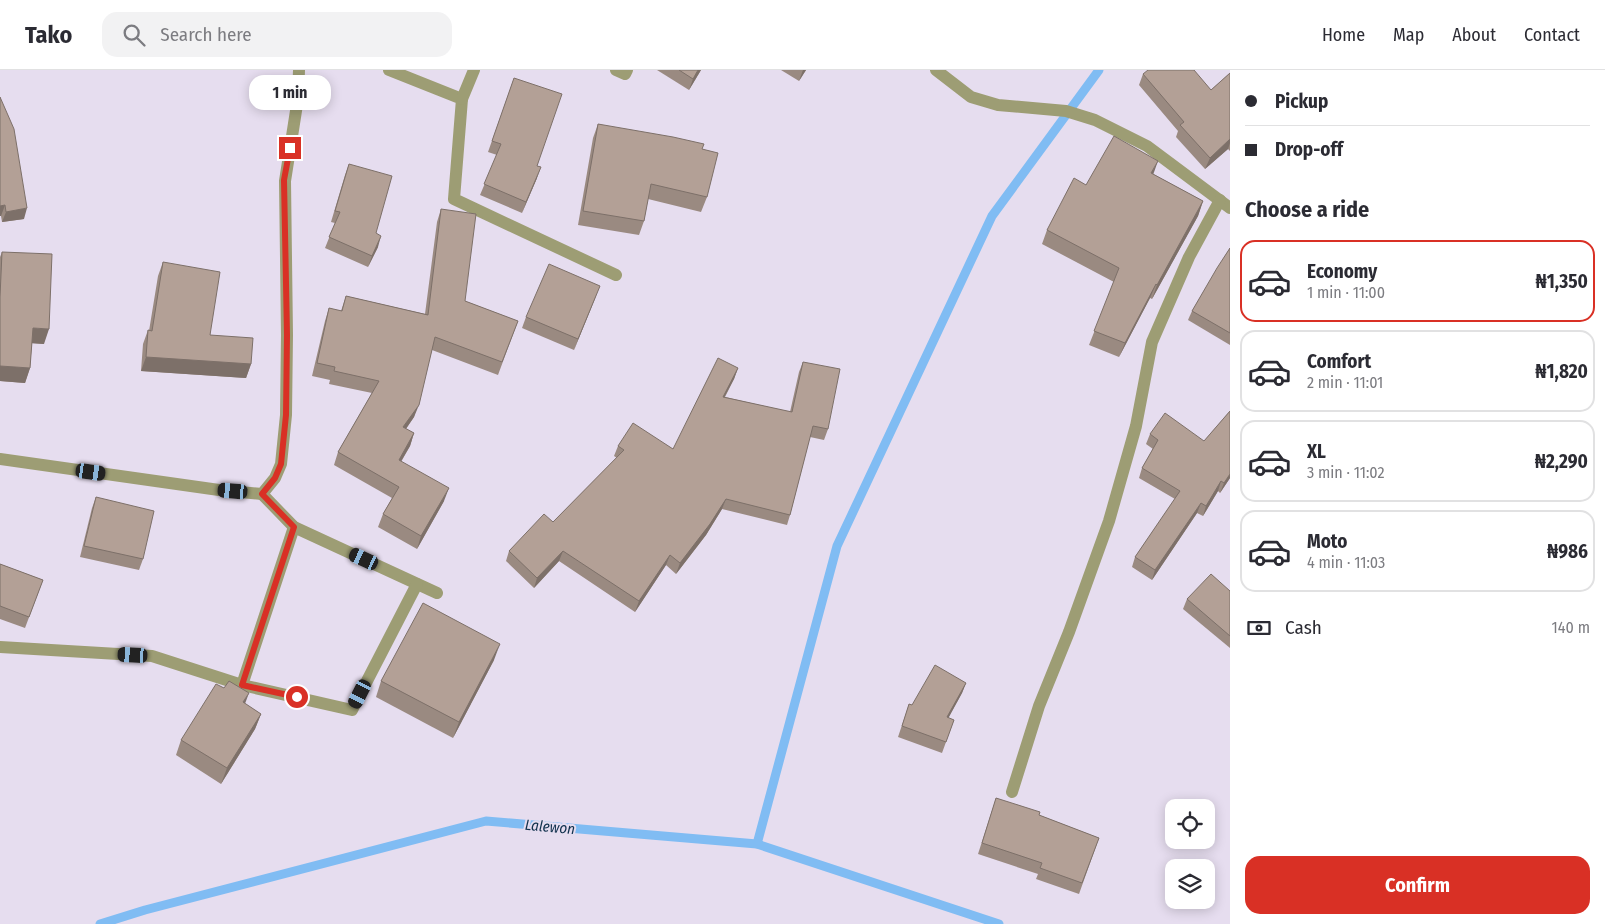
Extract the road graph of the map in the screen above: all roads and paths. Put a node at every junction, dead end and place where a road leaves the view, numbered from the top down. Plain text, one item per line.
1 (299, 70) edge
2 (389, 70) edge
3 (474, 70) edge
4 (616, 70) edge
5 (628, 70) edge
6 (936, 70) edge
7 (462, 99) junction
8 (1225, 204) edge
9 (616, 275) dead end
10 (0, 460) edge
11 (262, 494) junction
12 (294, 527) junction
13 (418, 584) junction
14 (437, 592) dead end
15 (0, 647) edge
16 (242, 685) junction
17 (1012, 792) dead end

1 - 11 street
2 - 7 street
3 - 7 street
4 - 5 street
6 - 8 street
7 - 9 street
8 - 17 street
10 - 11 street
11 - 12 street
12 - 13 street
12 - 16 street
13 - 14 street
13 - 16 street
15 - 16 street

